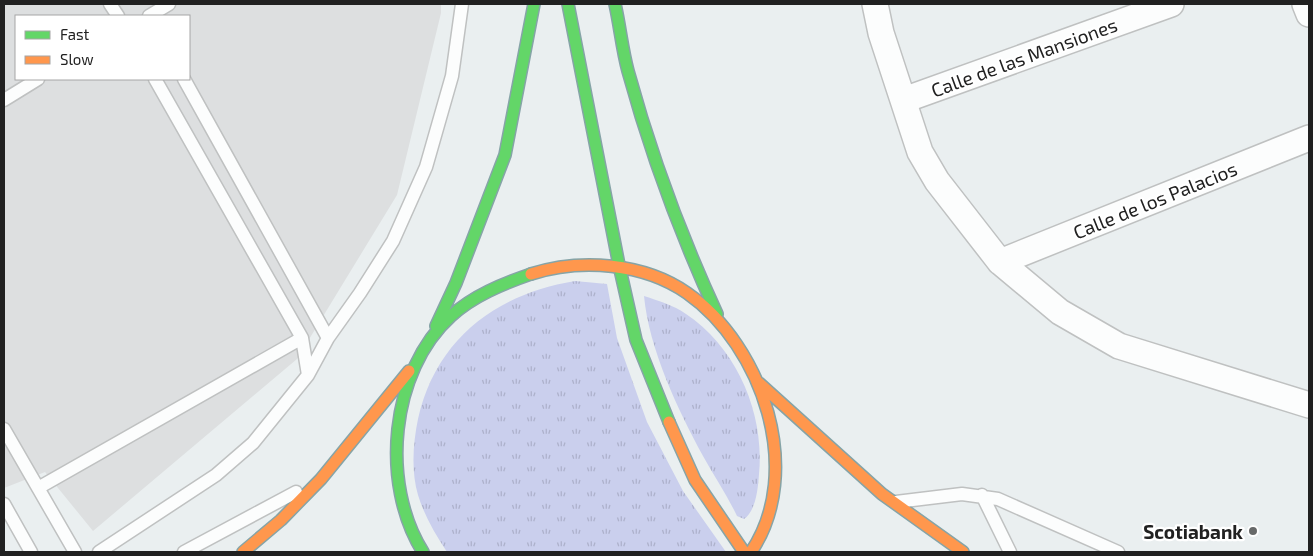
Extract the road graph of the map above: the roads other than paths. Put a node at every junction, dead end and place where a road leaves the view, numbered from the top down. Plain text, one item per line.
1 (110, 4) edge
2 (169, 4) edge
3 (462, 4) edge
4 (534, 4) edge
5 (568, 4) edge
6 (615, 4) edge
7 (875, 4) edge
8 (1171, 4) edge
9 (1305, 4) edge
10 (1309, 14) edge
11 (117, 15) edge
12 (152, 15) edge
13 (36, 80) edge
14 (156, 80) edge
15 (185, 80) edge
16 (4, 100) edge
17 (904, 100) junction
18 (1309, 138) edge
19 (1000, 262) junction
20 (619, 265) junction
21 (724, 329) junction
22 (302, 338) junction
23 (328, 338) junction
24 (427, 345) junction
25 (415, 364) junction
26 (308, 375) junction
27 (755, 378) junction
28 (1309, 405) edge
29 (4, 429) edge
30 (321, 479) junction
31 (38, 488) junction
32 (982, 495) junction
33 (891, 503) junction
34 (4, 504) edge
35 (32, 552) edge
36 (75, 552) edge
37 (99, 552) edge
38 (184, 552) edge
39 (243, 552) edge
40 (423, 552) edge
41 (744, 552) edge
42 (751, 552) edge
43 (963, 552) edge
44 (1010, 552) edge
45 (1118, 552) edge

1 - 11 lane
2 - 12 lane
3 - 23 lane
4 - 24 main road
5 - 20 main road
6 - 21 main road
7 - 17 street
8 - 17 street, Calle de las Mansiones
9 - 10 street
13 - 16 lane
14 - 22 lane
15 - 23 lane
17 - 19 street
18 - 19 street, Calle de los Palacios
19 - 28 street
20 - 21 main road
20 - 24 main road
20 - 41 main road
21 - 27 main road
22 - 26 lane
22 - 31 lane
23 - 26 lane
24 - 25 main road
25 - 30 main road
25 - 40 main road
26 - 37 lane
27 - 33 main road
27 - 42 main road
29 - 31 lane
30 - 38 lane
30 - 39 main road
31 - 36 lane
32 - 33 lane
32 - 44 lane
32 - 45 lane
33 - 43 main road
34 - 35 lane

